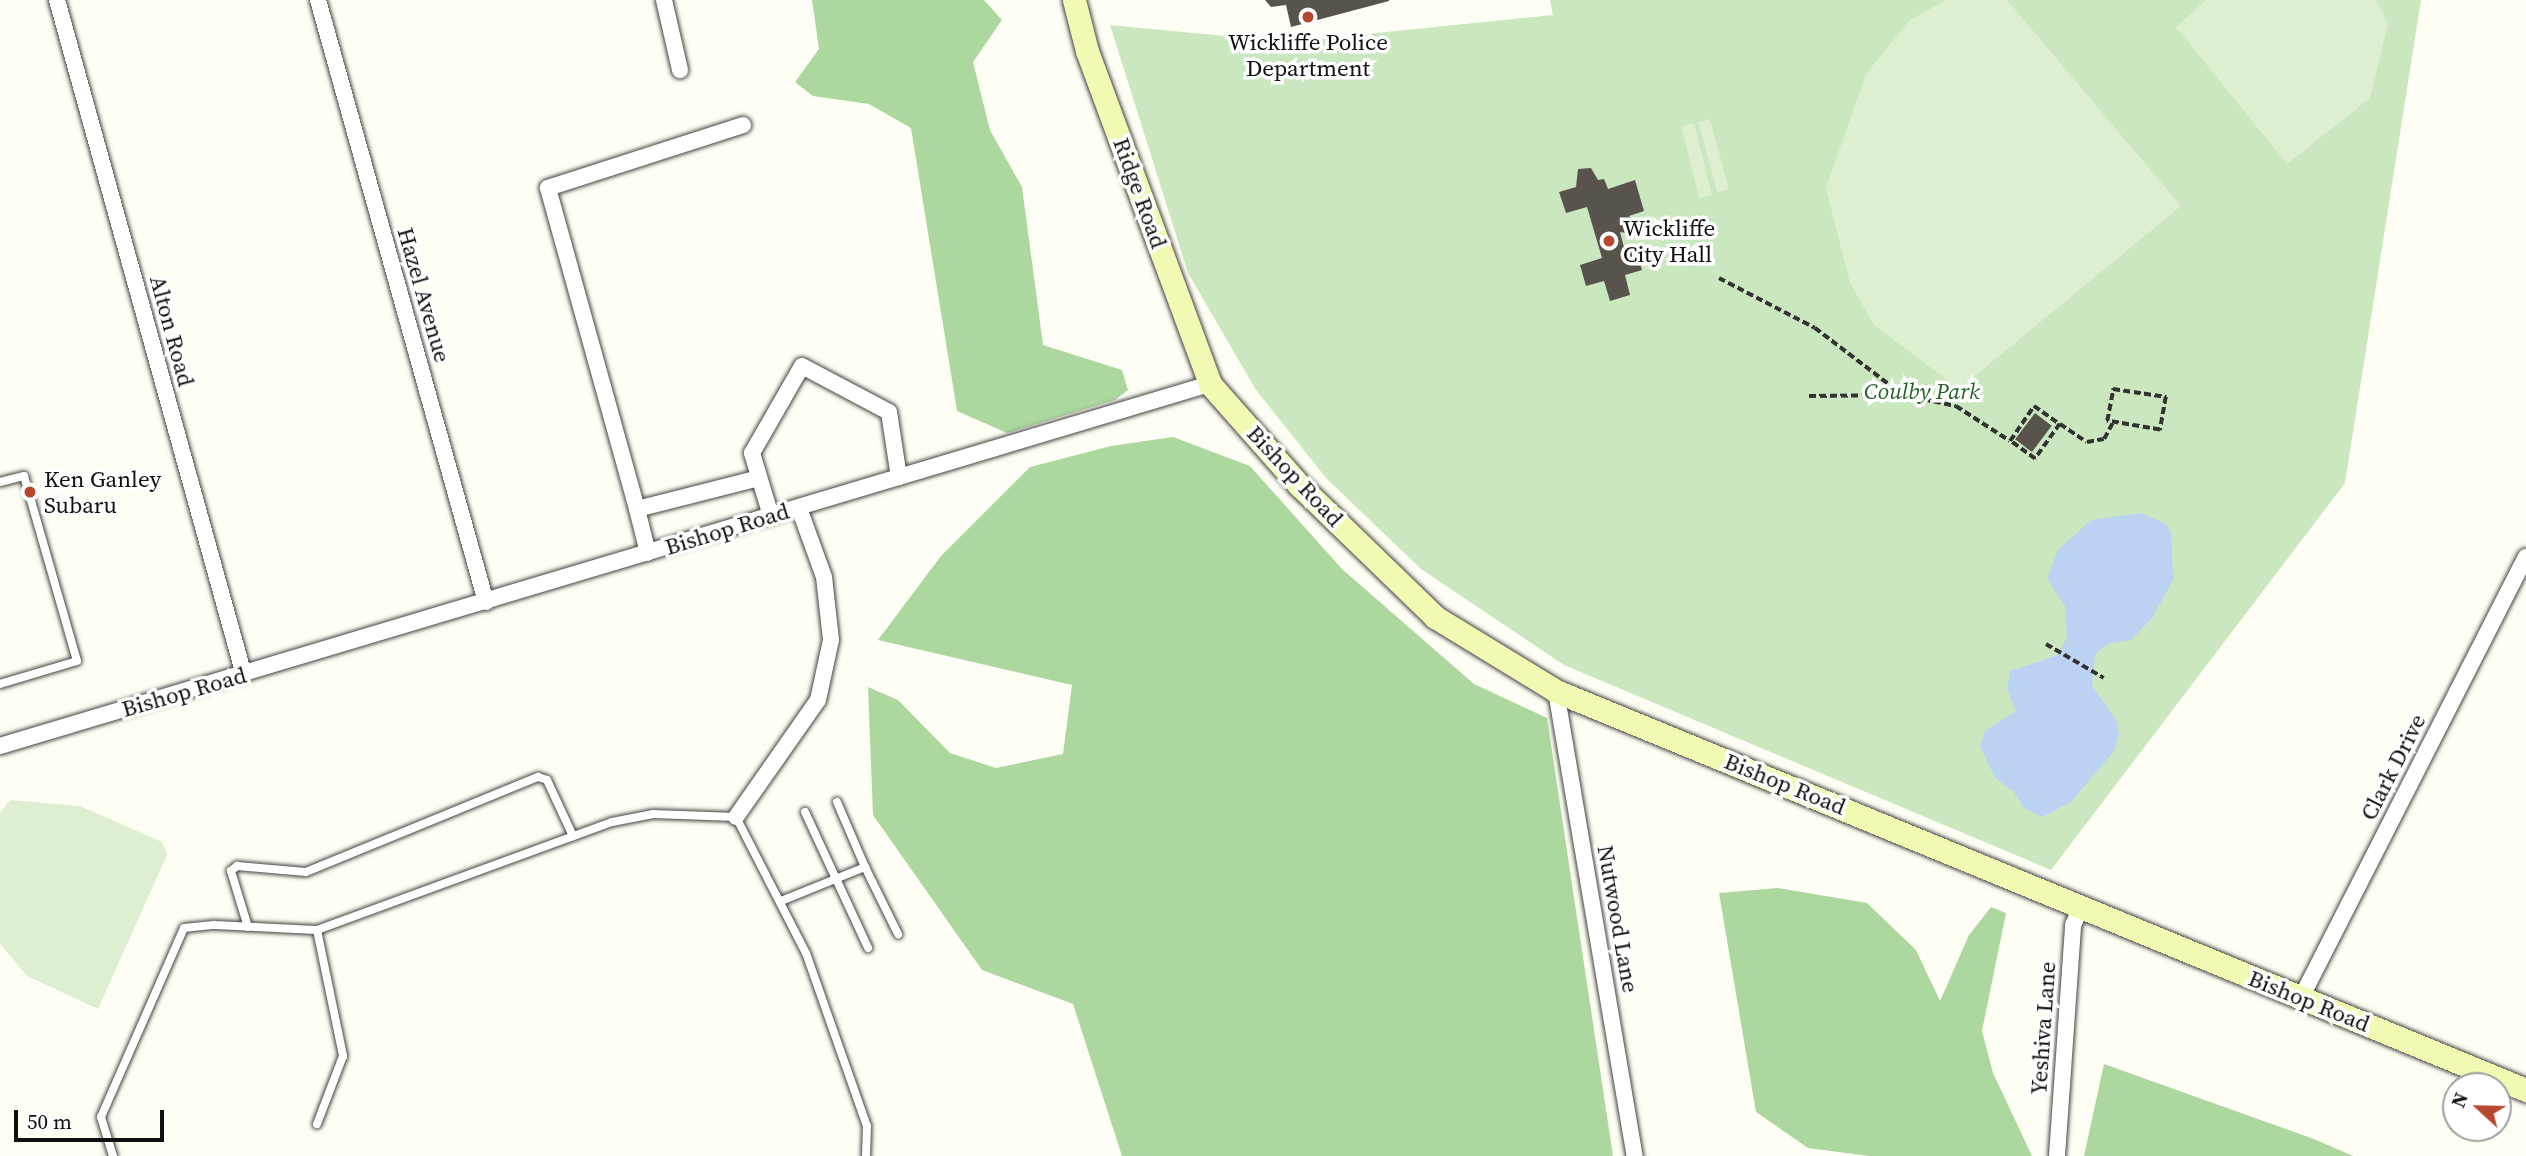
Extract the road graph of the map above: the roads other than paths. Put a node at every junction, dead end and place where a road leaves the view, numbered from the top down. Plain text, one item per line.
1 (57, 0) edge
2 (318, 0) edge
3 (664, 0) edge
4 (1074, 0) edge
5 (680, 70) dead end
6 (743, 125) dead end
7 (1210, 384) junction
8 (899, 477) junction
9 (759, 478) junction
10 (0, 482) edge
11 (799, 508) junction
12 (637, 509) junction
13 (771, 516) junction
14 (648, 553) junction
15 (2526, 557) edge
16 (486, 602) junction
17 (244, 675) junction
18 (0, 684) edge
19 (1556, 691) junction
20 (0, 746) edge
21 (837, 802) dead end
22 (805, 812) dead end
23 (736, 817) junction
24 (573, 836) junction
25 (865, 867) junction
26 (836, 879) junction
27 (780, 901) junction
28 (2082, 906) junction
29 (248, 927) junction
30 (317, 930) junction
31 (898, 934) dead end
32 (868, 948) dead end
33 (2301, 998) junction
34 (2526, 1090) edge
35 (317, 1124) dead end
36 (113, 1156) edge
37 (866, 1156) edge
38 (1635, 1156) edge
39 (2057, 1156) edge

1 - 17 street, Alton Road
2 - 16 street, Hazel Avenue
3 - 5 street
4 - 7 main road, Ridge Road
6 - 12 street
7 - 8 street, Bishop Road
7 - 19 main road, Bishop Road
8 - 9 street
8 - 11 street, Bishop Road
9 - 12 street
9 - 13 street
10 - 18 lane
11 - 13 street, Bishop Road
11 - 23 street
12 - 14 street
13 - 14 street, Bishop Road
14 - 16 street, Bishop Road
15 - 33 street, Clark Drive
16 - 17 street, Bishop Road
17 - 20 street, Bishop Road
19 - 28 main road, Bishop Road
19 - 38 street, Nutwood Lane
21 - 25 lane
22 - 26 lane
23 - 24 lane
23 - 27 lane
24 - 29 lane
24 - 30 lane
25 - 26 lane
25 - 31 lane
26 - 27 lane
26 - 32 lane
27 - 37 lane
28 - 33 main road, Bishop Road
28 - 39 street, Yeshiva Lane
29 - 30 lane
29 - 36 lane
30 - 35 lane
33 - 34 main road, Bishop Road

